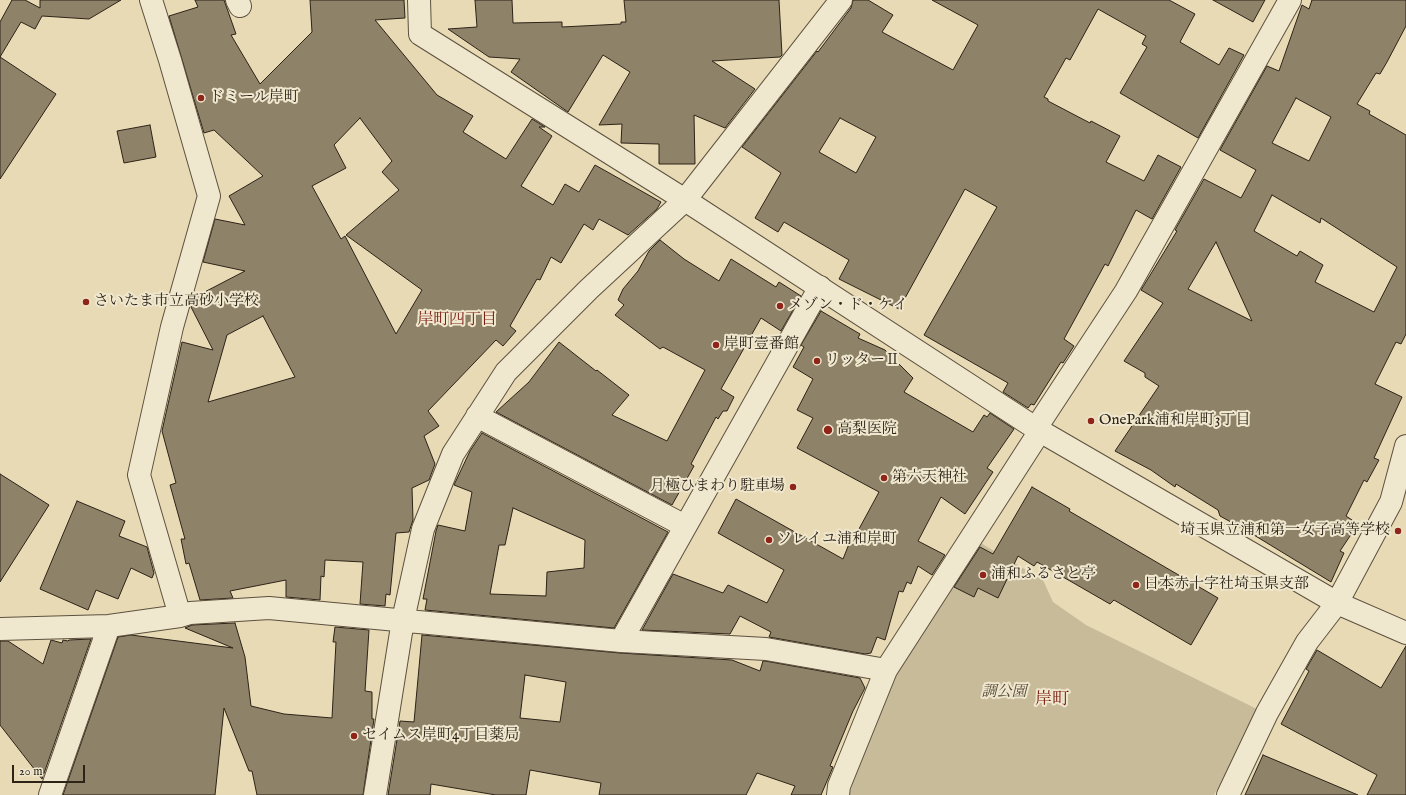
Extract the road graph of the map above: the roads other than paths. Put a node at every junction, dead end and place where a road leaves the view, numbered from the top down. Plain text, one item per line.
1 (151, 0) edge
2 (420, 0) edge
3 (841, 0) edge
4 (1290, 0) edge
5 (685, 200) junction
6 (820, 287) junction
7 (477, 416) junction
8 (1038, 429) junction
9 (1406, 446) edge
10 (685, 526) junction
11 (1337, 603) junction
12 (180, 616) junction
13 (403, 620) junction
14 (109, 626) junction
15 (0, 629) edge
16 (1406, 633) edge
17 (621, 641) junction
18 (886, 670) junction
19 (50, 795) edge
20 (375, 795) edge
21 (838, 795) edge
22 (1228, 795) edge

1 - 12 street
2 - 5 street
3 - 5 street
4 - 8 street
5 - 6 street
5 - 7 street
6 - 8 street
6 - 10 street
7 - 10 street
7 - 13 street
8 - 11 street
8 - 18 street
9 - 11 street
10 - 17 street
11 - 16 street
11 - 22 street
12 - 13 street
12 - 14 street
13 - 17 street
13 - 20 street
14 - 15 street
14 - 19 street
17 - 18 street
18 - 21 street

